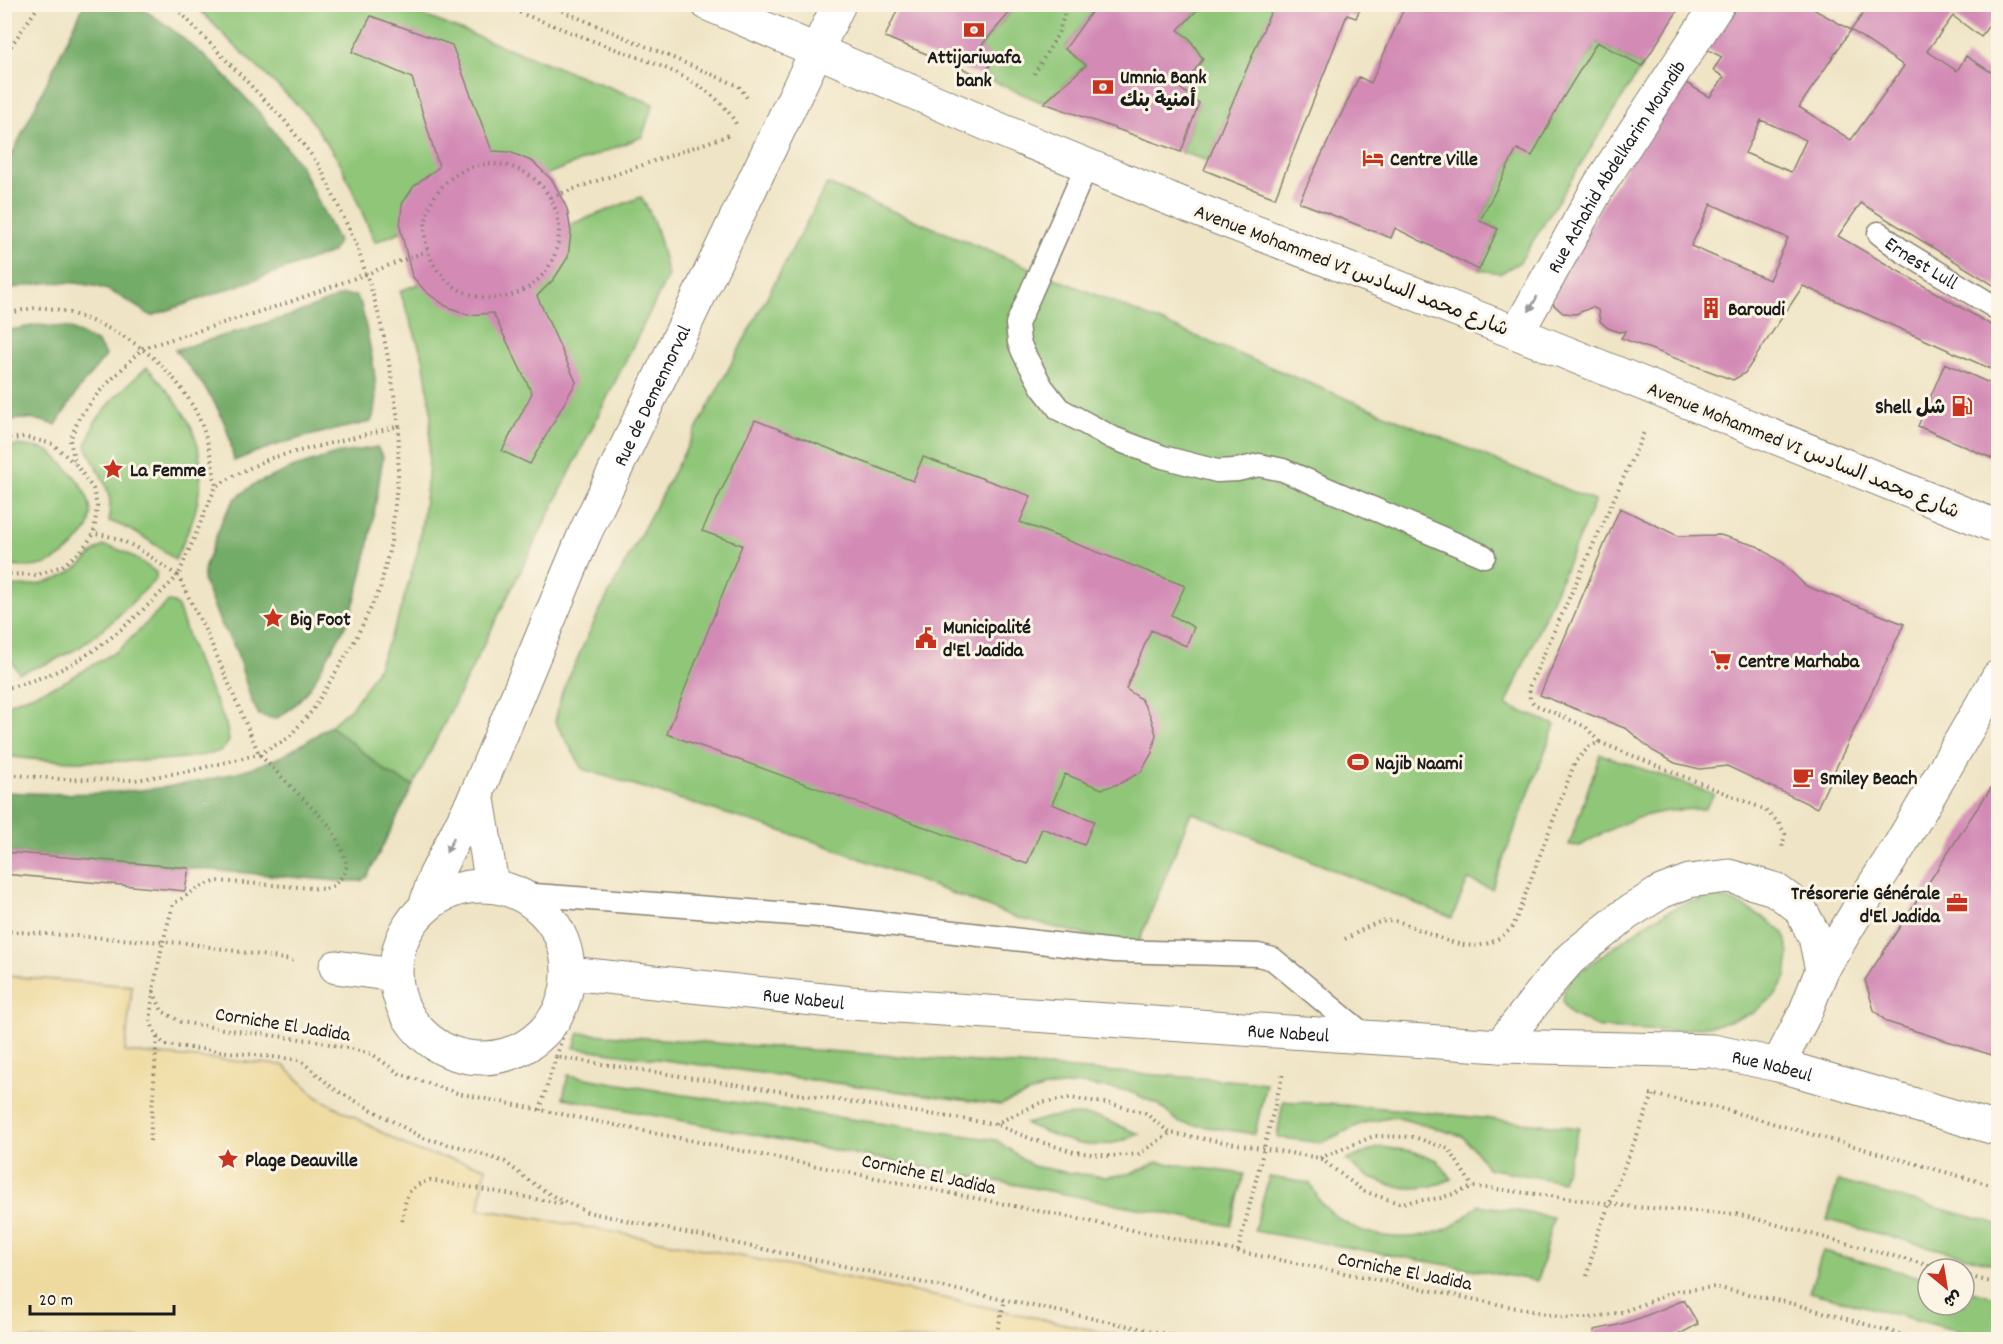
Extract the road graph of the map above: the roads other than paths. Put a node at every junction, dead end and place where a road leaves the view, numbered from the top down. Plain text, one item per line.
1 (708, 4) edge
2 (839, 4) edge
3 (1718, 4) edge
4 (817, 50) junction
5 (1087, 165) junction
6 (1879, 233) dead end
7 (1998, 309) edge
8 (1517, 333) junction
9 (1998, 527) edge
10 (1484, 556) dead end
11 (1998, 677) edge
12 (477, 793) junction
13 (507, 890) junction
14 (425, 907) junction
15 (336, 967) road end
16 (1822, 970) junction
17 (569, 973) junction
18 (394, 975) junction
19 (1368, 1038) junction
20 (1500, 1046) junction
21 (1778, 1065) junction
22 (1998, 1129) edge

1 - 4 street, Avenue Mohammed VI شارع محمد السادس
2 - 4 street, Rue de Demennorval
3 -> 8 street, Rue Achahid Abdelkarim Moundib
4 - 5 street, Avenue Mohammed VI شارع محمد السادس
4 - 12 street, Rue de Demennorval
5 - 8 street, Avenue Mohammed VI شارع محمد السادس
5 - 10 lane
6 - 7 lane, Ernest Lull
8 - 9 street, Avenue Mohammed VI شارع محمد السادس
11 - 16 street
12 - 13 street
12 -> 14 street, Rue de Demennorval
13 - 14 street, Rue de Demennorval
13 - 17 street, Rue de Demennorval
13 - 19 lane
14 - 18 street, Rue de Demennorval
15 - 18 street
16 - 20 street
16 - 21 street
17 - 18 street, Rue de Demennorval
17 - 19 street, Rue Nabeul
19 - 20 street, Rue Nabeul
20 - 21 street, Rue Nabeul
21 - 22 street, Rue Nabeul

